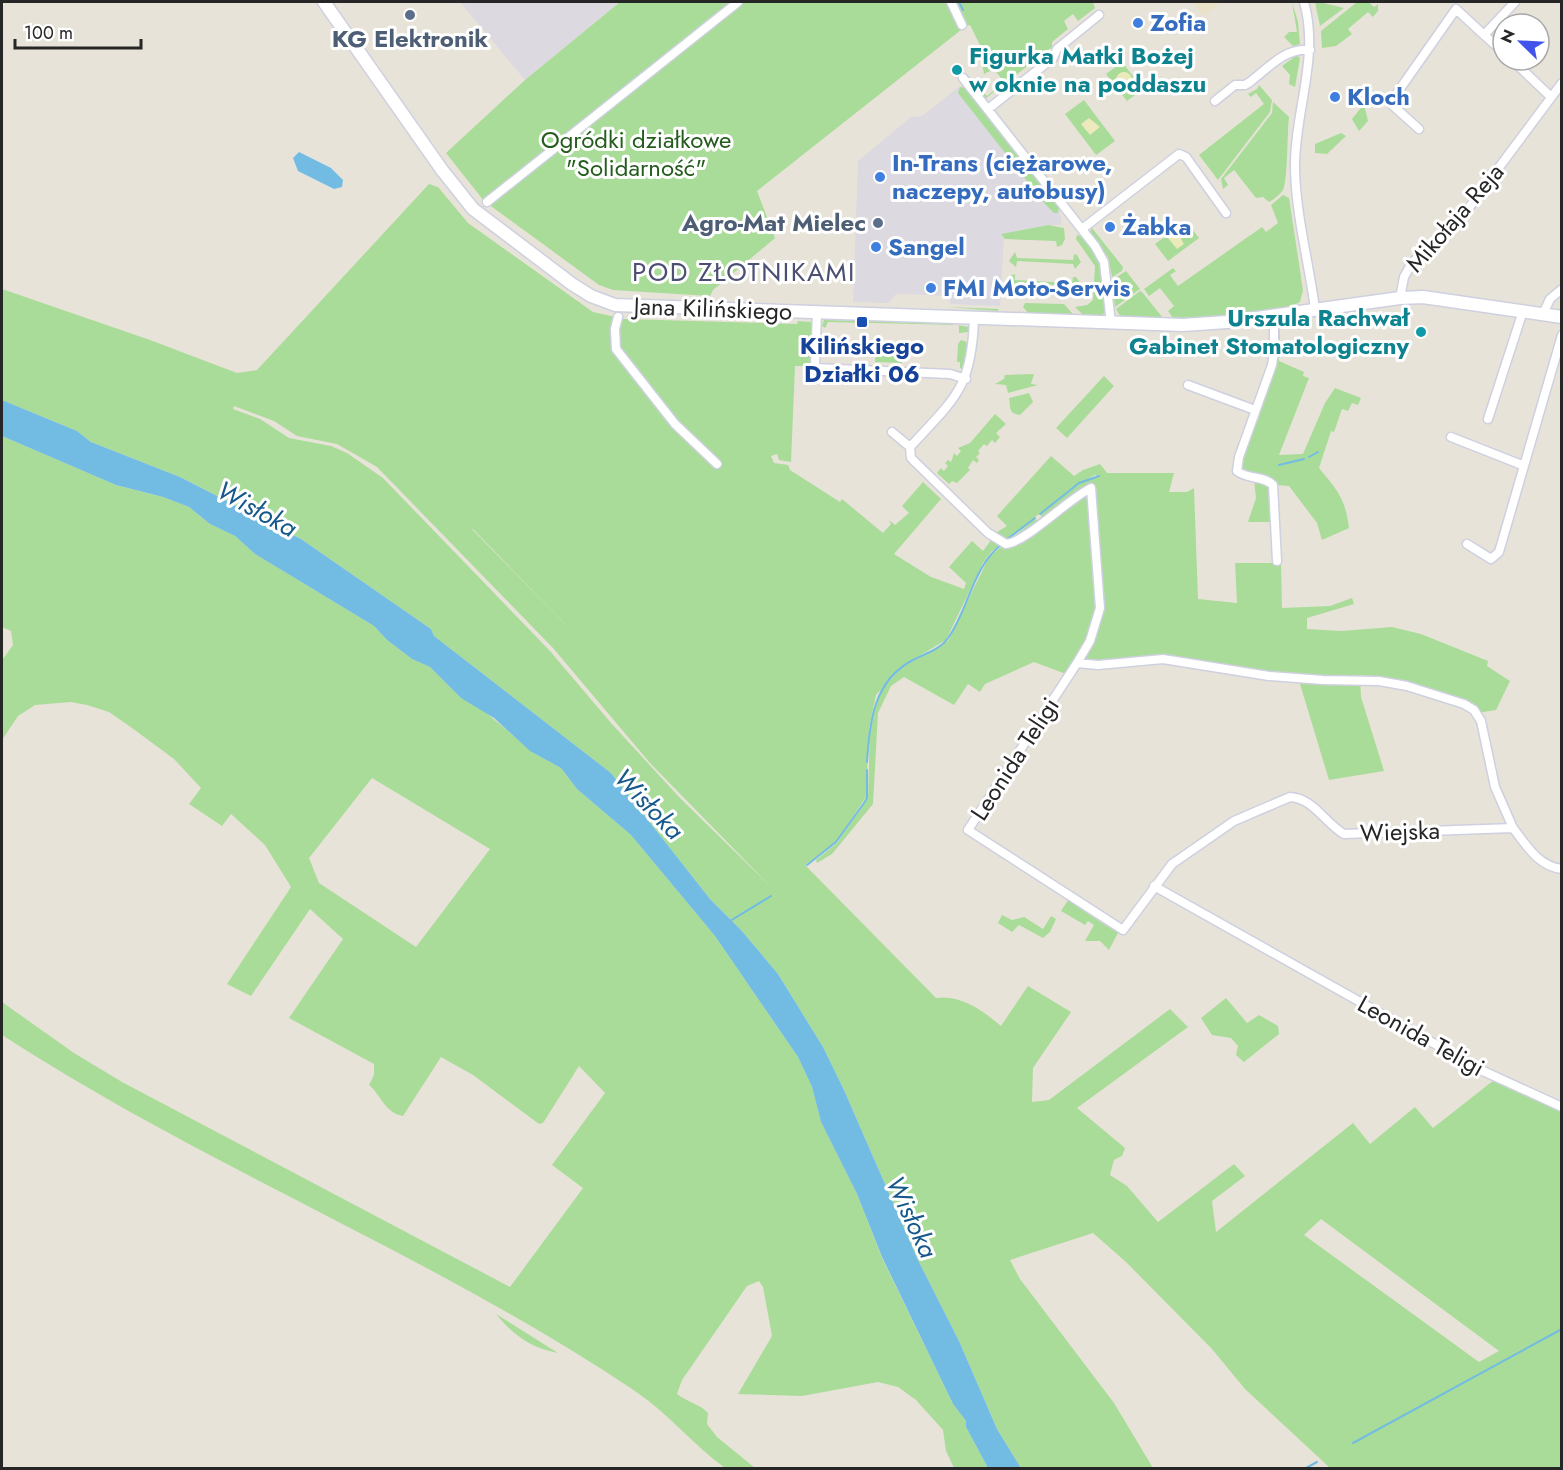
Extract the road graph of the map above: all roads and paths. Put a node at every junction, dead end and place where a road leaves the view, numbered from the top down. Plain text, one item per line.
1 (324, 2) edge
2 (738, 2) edge
3 (951, 2) edge
4 (1304, 2) edge
5 (1515, 2) edge
6 (1099, 15) dead end
7 (962, 25) dead end
8 (1484, 35) junction
9 (1491, 41) edge
10 (1310, 50) junction
11 (1525, 72) edge
12 (963, 78) dead end
13 (1562, 83) edge
14 (1551, 97) junction
15 (1215, 101) dead end
16 (988, 109) junction
17 (1419, 129) dead end
18 (487, 202) dead end
19 (1226, 213) dead end
20 (1082, 229) junction
21 (1562, 289) edge
22 (1400, 298) junction
23 (1315, 309) junction
24 (1523, 311) junction
25 (817, 312) junction
26 (1543, 314) junction
27 (1274, 316) junction
28 (618, 317) dead end
29 (1562, 317) edge
30 (974, 318) junction
31 (1111, 323) junction
32 (1562, 335) edge
33 (966, 379) junction
34 (1188, 386) dead end
35 (1255, 410) junction
36 (1488, 419) dead end
37 (892, 432) dead end
38 (1451, 437) dead end
39 (910, 447) junction
40 (717, 464) dead end
41 (1522, 465) junction
42 (1467, 544) dead end
43 (1277, 561) dead end
44 (1077, 663) junction
45 (1513, 828) junction
46 (1562, 869) edge
47 (1154, 886) junction
48 (1562, 1107) edge

1 - 25 street, Jana Kilińskiego
2 - 18 street
3 - 7 street
4 - 10 street
5 - 8 street
6 - 16 street
8 - 9 street
8 - 17 street
10 - 15 street
10 - 23 street
11 - 14 street
12 - 16 street
13 - 14 street, Mikołaja Reja
14 - 22 street, Mikołaja Reja
16 - 20 street
19 - 20 street
20 - 31 street
21 - 26 street
22 - 23 street, Jana Kilińskiego
22 - 24 street, Jana Kilińskiego
23 - 27 street, Jana Kilińskiego
24 - 26 street, Jana Kilińskiego
24 - 36 street
25 - 30 street, Jana Kilińskiego
25 - 33 street, Jana Kilińskiego
26 - 29 street, Jana Kilińskiego
27 - 31 street, Jana Kilińskiego
27 - 35 street
28 - 40 street
30 - 31 street, Jana Kilińskiego
30 - 33 street
32 - 41 street
33 - 39 street
34 - 35 street
35 - 43 street
37 - 39 street
38 - 41 street
39 - 44 street
41 - 42 street
44 - 45 street
44 - 47 street, Leonida Teligi
45 - 46 street
45 - 47 street, Wiejska
47 - 48 street, Leonida Teligi

